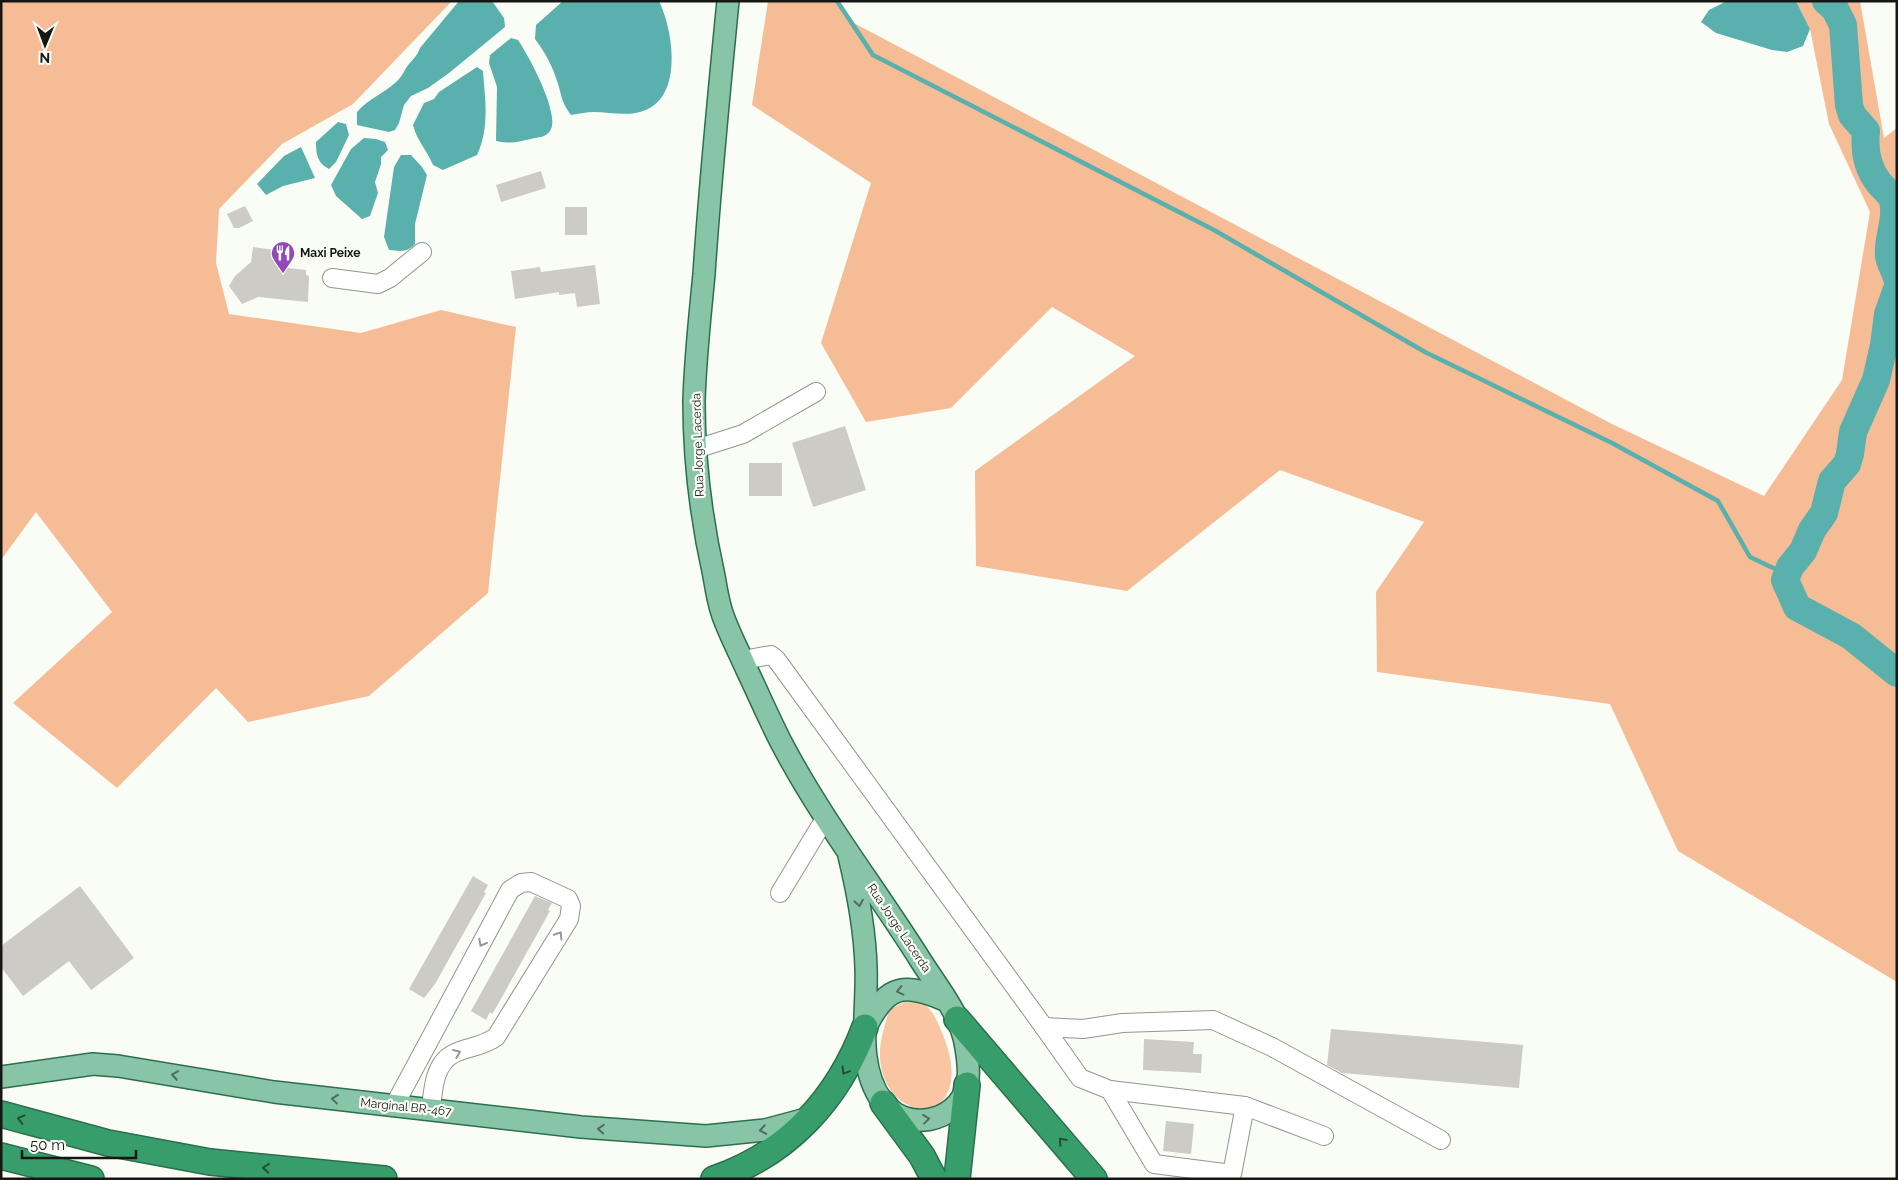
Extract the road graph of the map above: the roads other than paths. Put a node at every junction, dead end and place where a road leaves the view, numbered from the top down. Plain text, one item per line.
1 (728, 1) edge
2 (422, 252) dead end
3 (332, 278) dead end
4 (816, 392) dead end
5 (696, 449) junction
6 (743, 660) junction
7 (826, 817) junction
8 (849, 856) junction
9 (780, 893) dead end
10 (952, 1010) junction
11 (865, 1027) junction
12 (1044, 1027) junction
13 (1, 1077) edge
14 (410, 1078) junction
15 (434, 1081) junction
16 (967, 1085) junction
17 (1110, 1090) junction
18 (883, 1103) junction
19 (394, 1106) junction
20 (1245, 1106) junction
21 (431, 1109) junction
22 (1, 1114) edge
23 (810, 1118) junction
24 (1324, 1136) dead end
25 (1441, 1140) dead end
26 (1, 1156) edge
27 (78, 1177) edge
28 (384, 1179) edge
29 (714, 1179) edge
30 (934, 1179) edge
31 (957, 1179) edge
32 (1094, 1179) edge

1 - 5 main road, Rua Jorge Lacerda
2 - 3 street
4 - 5 street
5 - 6 main road, Rua Jorge Lacerda
6 - 7 main road, Rua Jorge Lacerda
6 - 12 street
7 - 8 main road, Rua Jorge Lacerda
7 - 9 street
8 - 10 main road, Rua Jorge Lacerda
8 -> 11 main road, Rua Jorge Lacerda
10 -> 11 main road
10 - 16 main road
32 -> 10 highway
11 - 18 main road
11 -> 23 highway
12 - 17 street
12 - 25 street
19 -> 13 main road, Marginal BR-467
14 - 15 street
15 -> 14 street
14 - 19 street
15 - 21 street
18 -> 16 main road
16 - 31 highway
17 - 20 street
17 - 20 street
18 - 30 highway
19 - 21 main road, Marginal BR-467
20 - 24 street
23 -> 21 main road, Marginal BR-467
28 -> 22 highway
23 - 29 highway
26 - 27 highway

